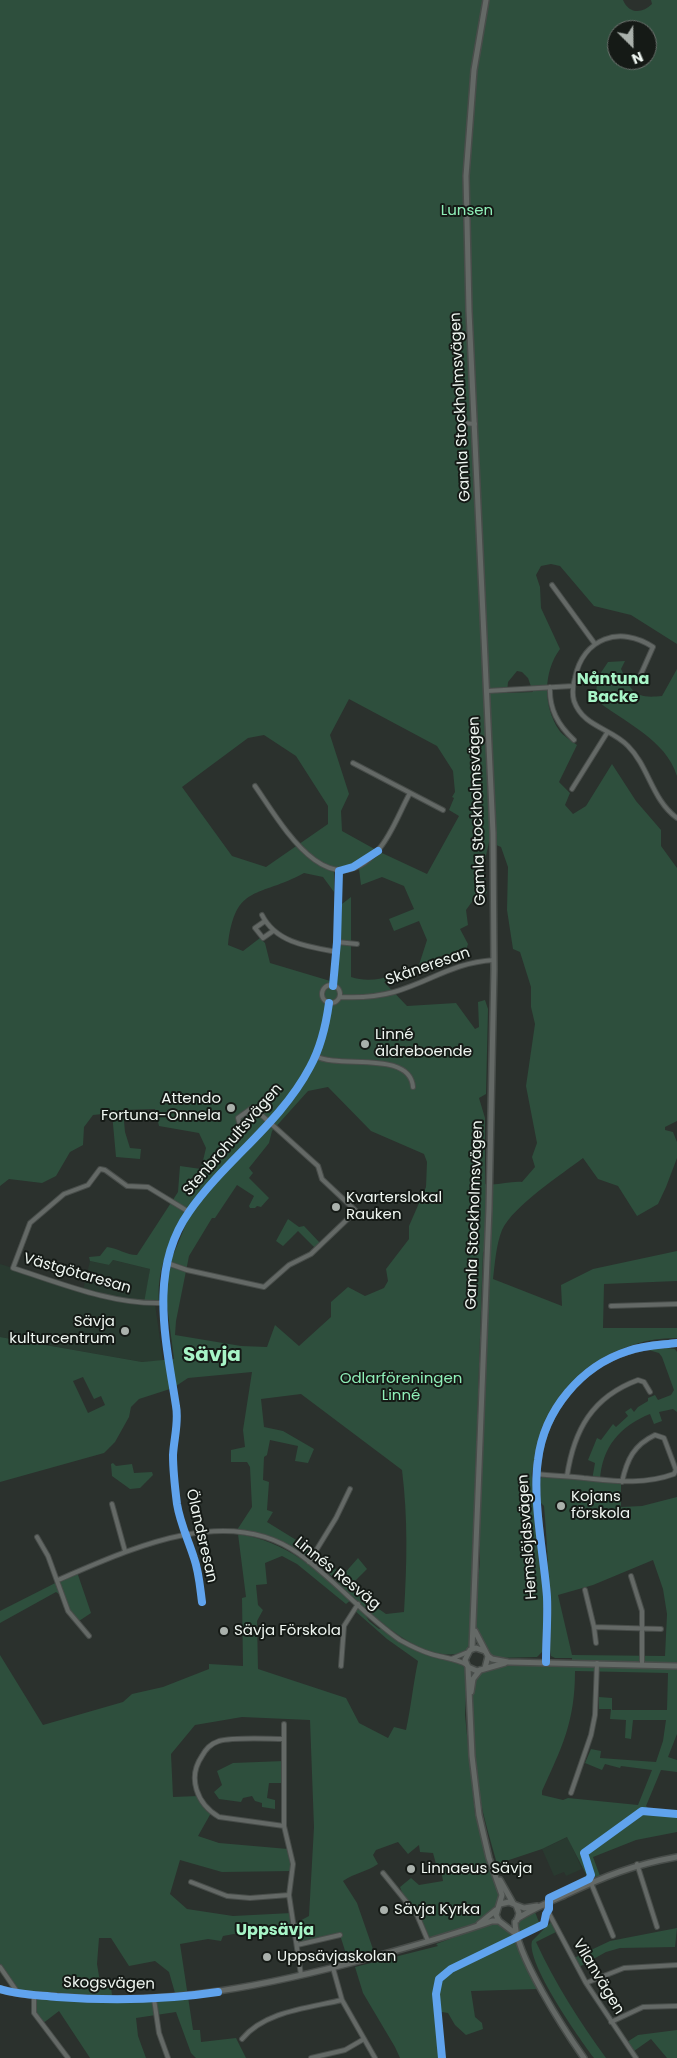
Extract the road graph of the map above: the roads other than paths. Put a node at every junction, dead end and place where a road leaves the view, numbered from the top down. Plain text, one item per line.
1 (486, 0) edge
2 (463, 423) dead end
3 (475, 424) junction
4 (552, 585) dead end
5 (595, 644) junction
6 (637, 683) dead end
7 (573, 686) junction
8 (550, 687) junction
9 (486, 690) junction
10 (607, 733) junction
11 (574, 740) dead end
12 (353, 763) dead end
13 (255, 786) dead end
14 (572, 789) dead end
15 (410, 793) junction
16 (443, 810) dead end
17 (677, 818) edge
18 (339, 871) junction
19 (262, 915) dead end
20 (265, 921) junction
21 (273, 931) junction
22 (337, 942) junction
23 (357, 944) dead end
24 (337, 952) junction
25 (494, 960) junction
26 (333, 986) junction
27 (340, 997) junction
28 (329, 1002) junction
29 (315, 1056) junction
30 (412, 1087) dead end
31 (258, 1112) junction
32 (270, 1123) junction
33 (188, 1212) junction
34 (167, 1263) junction
35 (163, 1303) junction
36 (677, 1304) edge
37 (612, 1306) dead end
38 (677, 1343) edge
39 (172, 1388) joint
40 (650, 1392) dead end
41 (537, 1474) junction
42 (567, 1476) junction
43 (622, 1482) junction
44 (350, 1488) dead end
45 (112, 1504) dead end
46 (184, 1536) junction
47 (37, 1537) dead end
48 (125, 1551) junction
49 (309, 1562) junction
50 (630, 1576) dead end
51 (58, 1580) junction
52 (585, 1590) dead end
53 (202, 1602) dead end
54 (358, 1604) junction
55 (472, 1623) junction
56 (594, 1627) junction
57 (643, 1629) junction
58 (661, 1630) dead end
59 (89, 1636) dead end
60 (596, 1643) dead end
61 (470, 1651) junction
62 (486, 1653) junction
63 (452, 1658) junction
64 (508, 1662) junction
65 (546, 1662) junction
66 (597, 1663) junction
67 (642, 1664) junction
68 (341, 1666) dead end
69 (468, 1666) junction
70 (677, 1666) edge
71 (482, 1669) junction
72 (468, 1707) junction
73 (284, 1724) dead end
74 (284, 1739) junction
75 (571, 1793) dead end
76 (284, 1826) junction
77 (677, 1857) edge
78 (492, 1864) junction
79 (637, 1864) junction
80 (383, 1873) dead end
81 (191, 1882) dead end
82 (592, 1883) junction
83 (289, 1895) junction
84 (500, 1904) junction
85 (515, 1904) junction
86 (544, 1904) junction
87 (496, 1910) junction
88 (499, 1921) junction
89 (516, 1921) junction
90 (505, 1924) junction
91 (658, 1927) dead end
92 (464, 1931) junction
93 (516, 1934) junction
94 (340, 1935) dead end
95 (613, 1936) dead end
96 (428, 1942) junction
97 (297, 1945) junction
98 (677, 1965) edge
99 (0, 1967) edge
100 (333, 1968) junction
101 (301, 1975) junction
102 (586, 1983) junction
103 (0, 1989) edge
104 (18, 1992) junction
105 (34, 1995) junction
106 (154, 1999) junction
107 (342, 2000) junction
108 (677, 2006) edge
109 (611, 2022) junction
110 (242, 2038) dead end
111 (364, 2039) junction
112 (68, 2058) edge
113 (168, 2058) edge
114 (311, 2058) edge
115 (375, 2058) edge
116 (584, 2058) edge
117 (636, 2058) edge

1 - 3 main road, Gamla Stockholmsvägen
2 - 3 street
3 - 9 main road, Gamla Stockholmsvägen
4 - 5 street
5 - 6 street
5 - 7 street
7 - 8 street
7 - 10 street
8 - 9 street
8 - 11 street
9 - 25 main road, Gamla Stockholmsvägen
10 - 14 street
10 - 17 street
12 - 15 street
13 - 18 street
15 - 16 street
15 - 18 street
18 - 22 street, Stenbrohultsvägen
19 - 20 street
20 - 21 street
20 - 21 street
21 - 24 street
22 - 23 street
22 - 24 street, Stenbrohultsvägen
24 - 26 street, Stenbrohultsvägen
25 - 27 street, Skåneresan
25 - 55 main road, Gamla Stockholmsvägen
26 - 27 street
26 - 28 street, Stenbrohultsvägen
27 - 28 street
28 - 29 street, Stenbrohultsvägen
29 - 30 street
29 - 32 street, Stenbrohultsvägen
31 - 31 street, Stenbrohultsvägen
31 - 32 street, Stenbrohultsvägen
32 - 33 street, Stenbrohultsvägen
32 - 34 street
33 - 34 street, Stenbrohultsvägen
33 - 35 street, Västgötaresan
34 - 35 street, Stenbrohultsvägen
35 - 39 street, Stenbrohultsvägen
36 - 37 street
38 - 41 main road, Hemslöjdsvägen
39 - 46 street, Ölandsresan
40 - 42 street
41 - 42 street
41 - 65 main road, Hemslöjdsvägen
42 - 43 street
43 - 43 street
44 - 49 street
45 - 48 street
46 - 48 street, Linnés Resväg
46 - 49 street, Linnés Resväg
46 - 53 street, Ölandsresan
47 - 51 street
48 - 51 street, Linnés Resväg
49 - 54 street, Linnés Resväg
50 - 57 street
51 - 59 street
52 - 56 street
54 - 63 street, Linnés Resväg
54 - 68 street
55 - 61 main road, Gamla Stockholmsvägen
55 - 62 main road, Gamla Stockholmsvägen
56 - 57 street
56 - 60 street
57 - 58 street
57 - 67 street
61 - 62 main road
61 - 63 street
61 - 69 main road
62 - 64 main road
62 - 71 main road
63 - 69 street, Linnés Resväg
64 - 65 main road
64 - 71 main road
65 - 66 main road
66 - 67 main road
66 - 75 street
67 - 70 main road
69 - 71 main road
69 - 72 main road
71 - 72 main road
72 - 78 main road
73 - 74 street
74 - 76 street
74 - 76 street
76 - 83 street
77 - 79 main road
78 - 84 main road
78 - 85 main road
79 - 82 main road
79 - 91 street
80 - 96 street
81 - 83 street
82 - 86 main road
82 - 95 street
83 - 97 street
84 - 85 main road
84 - 87 main road
85 - 86 main road
85 - 89 main road
86 - 89 main road
86 - 102 street, Vilanvägen
87 - 88 main road
87 - 92 main road, Skogsvägen
88 - 90 main road
88 - 92 main road, Skogsvägen
89 - 90 main road
89 - 93 main road
90 - 93 main road
92 - 96 main road, Skogsvägen
93 - 116 main road
94 - 97 street
96 - 100 main road, Skogsvägen
97 - 101 street
98 - 102 street
99 - 104 street
100 - 101 main road, Skogsvägen
100 - 107 street
101 - 106 main road, Skogsvägen
102 - 109 street, Vilanvägen
103 - 104 main road, Skogsvägen
104 - 105 main road, Skogsvägen
105 - 106 main road, Skogsvägen
105 - 112 street
106 - 113 street
107 - 110 street
107 - 111 street
108 - 109 street
109 - 117 street, Vilanvägen
111 - 114 street
111 - 115 street

